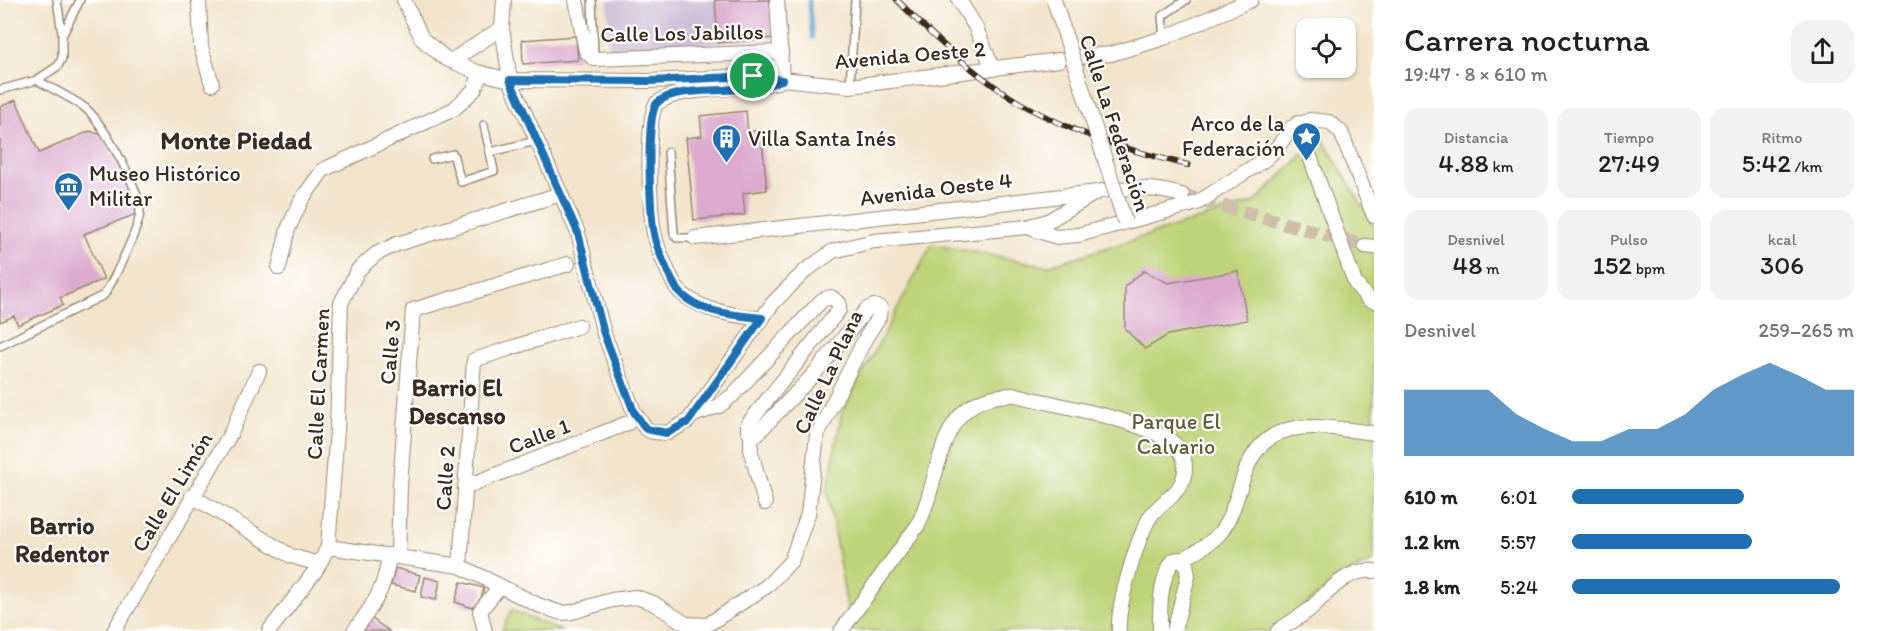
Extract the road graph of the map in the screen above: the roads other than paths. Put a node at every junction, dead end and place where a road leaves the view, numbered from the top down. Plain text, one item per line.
1 (57, 0) edge
2 (80, 0) edge
3 (200, 0) edge
4 (404, 0) edge
5 (504, 0) edge
6 (576, 0) edge
7 (592, 0) edge
8 (777, 0) edge
9 (855, 0) edge
10 (959, 0) edge
11 (1054, 0) edge
12 (1186, 0) edge
13 (1251, 0) edge
14 (1236, 2) edge
15 (502, 28) junction
16 (62, 36) junction
17 (1164, 38) junction
18 (781, 52) junction
19 (590, 55) junction
20 (1079, 57) dead end
21 (1059, 60) dead end
22 (452, 61) junction
23 (993, 69) junction
24 (481, 73) junction
25 (37, 80) junction
26 (510, 80) junction
27 (782, 80) junction
28 (212, 84) dead end
29 (850, 86) junction
30 (0, 90) edge
31 (1298, 123) junction
32 (484, 125) dead end
33 (536, 141) junction
34 (490, 152) junction
35 (668, 152) dead end
36 (432, 159) dead end
37 (1097, 192) junction
38 (561, 194) junction
39 (1182, 195) tunnel mouth
40 (1374, 216) edge
41 (1125, 223) junction
42 (1026, 227) junction
43 (695, 238) joint
44 (568, 264) dead end
45 (279, 268) dead end
46 (1374, 301) edge
47 (762, 318) junction
48 (579, 326) dead end
49 (0, 347) edge
50 (259, 371) dead end
51 (694, 415) junction
52 (628, 423) dead end
53 (751, 433) junction
54 (1374, 433) edge
55 (465, 487) junction
56 (192, 496) junction
57 (765, 503) dead end
58 (328, 547) junction
59 (393, 556) junction
60 (1183, 560) junction
61 (319, 564) junction
62 (460, 566) junction
63 (1374, 571) edge
64 (500, 586) junction
65 (114, 631) edge
66 (269, 631) edge
67 (354, 631) edge
68 (485, 631) edge
69 (841, 631) edge
70 (1119, 631) edge
71 (1160, 631) edge
72 (1174, 631) edge
73 (1278, 631) edge

1 - 16 lane
2 - 16 lane
3 - 28 street
4 - 22 street
5 - 15 street
6 - 19 street
7 - 19 lane
8 - 18 street, Calle Los Jabillos
9 - 29 lane
10 - 23 street
11 - 41 street, Calle La Federación, bridge
12 - 17 lane
13 - 14 street
14 - 17 street
15 - 22 street
15 - 26 street
16 - 25 lane
17 - 20 street
18 - 19 street, Calle Los Jabillos
18 - 27 street, Calle Los Jabillos
21 - 23 street, Avenida Oeste 2
22 - 24 street
23 - 29 street, Avenida Oeste 2
24 - 26 street
24 - 45 street
25 - 30 lane
25 - 49 lane
26 - 27 street
26 - 33 street
27 - 29 street, Avenida Oeste 2
27 - 47 street, Avenida Oeste 2
31 - 40 street
31 - 41 street
31 - 46 street
32 - 34 lane
33 - 34 lane
33 - 38 street
34 - 36 lane
35 - 43 lane
37 - 39 street, Avenida Oeste 4
37 - 42 street
37 - 43 street, Avenida Oeste 4
38 - 51 street
38 - 58 street, Calle El Carmen
41 - 42 street
42 - 47 street
44 - 59 street, Calle 3
47 - 51 street
48 - 55 street, Calle 2
50 - 56 street, Calle El Limón
51 - 53 street, Calle La Plana
52 - 55 street, Calle 1
53 - 57 street
53 - 64 street, Calle La Plana
54 - 60 street
55 - 62 street, Calle 2
56 - 61 street
56 - 65 street, Calle El Limón
58 - 59 street, Calle La Plana
58 - 61 street, Calle El Carmen
59 - 62 street, Calle La Plana
59 - 67 street
60 - 71 street
60 - 72 street
61 - 66 street, Calle El Carmen
62 - 64 street, Calle La Plana
63 - 73 street
64 - 68 street
69 - 70 street

